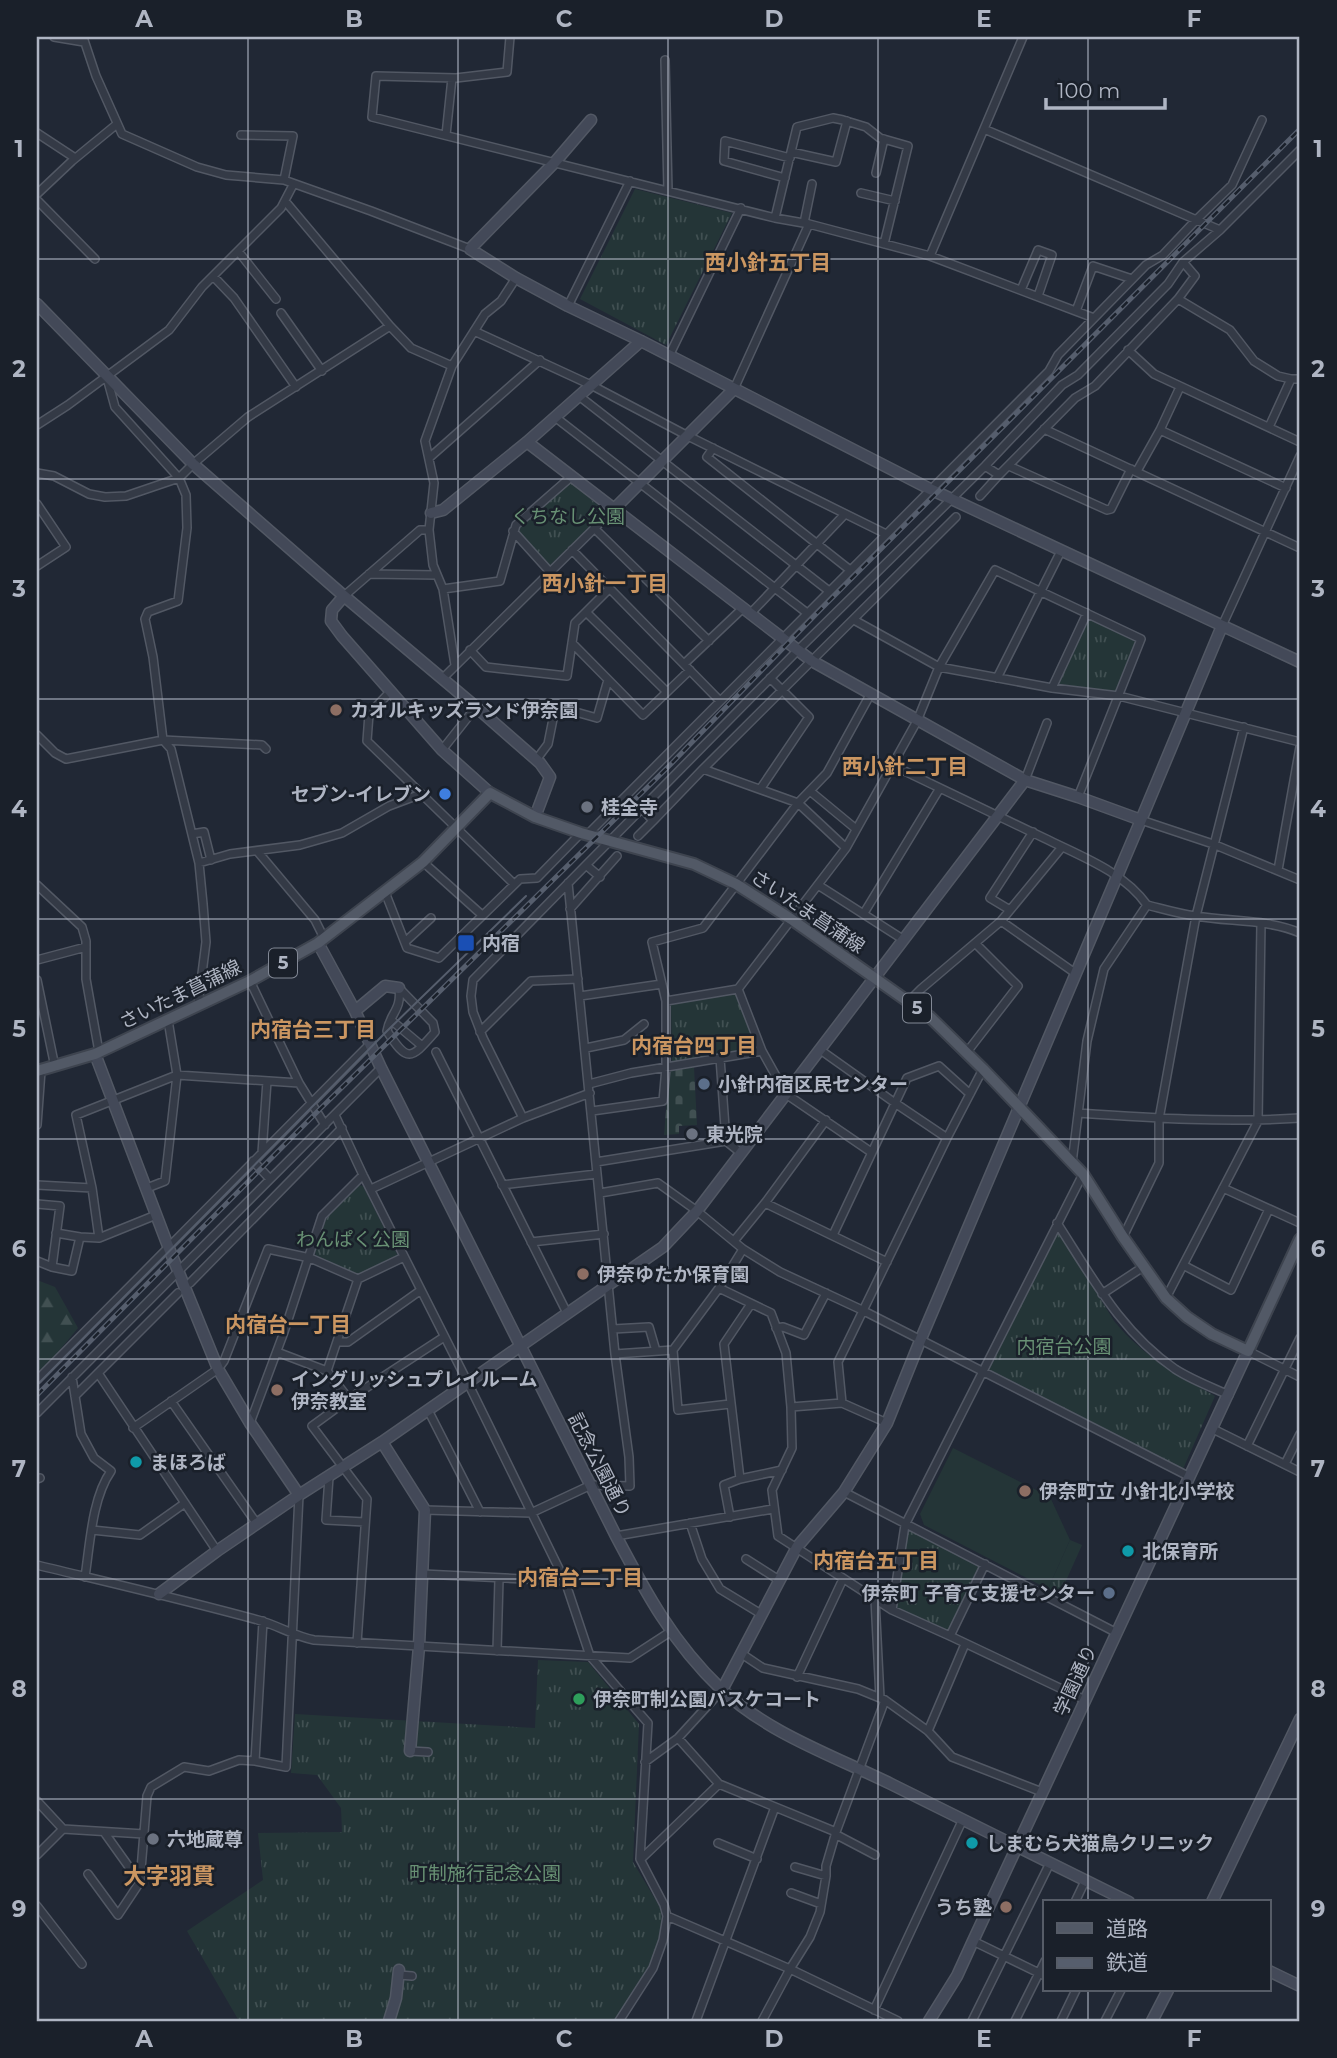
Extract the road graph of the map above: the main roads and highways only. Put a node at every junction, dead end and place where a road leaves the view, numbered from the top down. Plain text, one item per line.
1 (39, 1071) edge
2 (1300, 1239) edge

1 - 2 main road, さいたま菖蒲線 / 5

